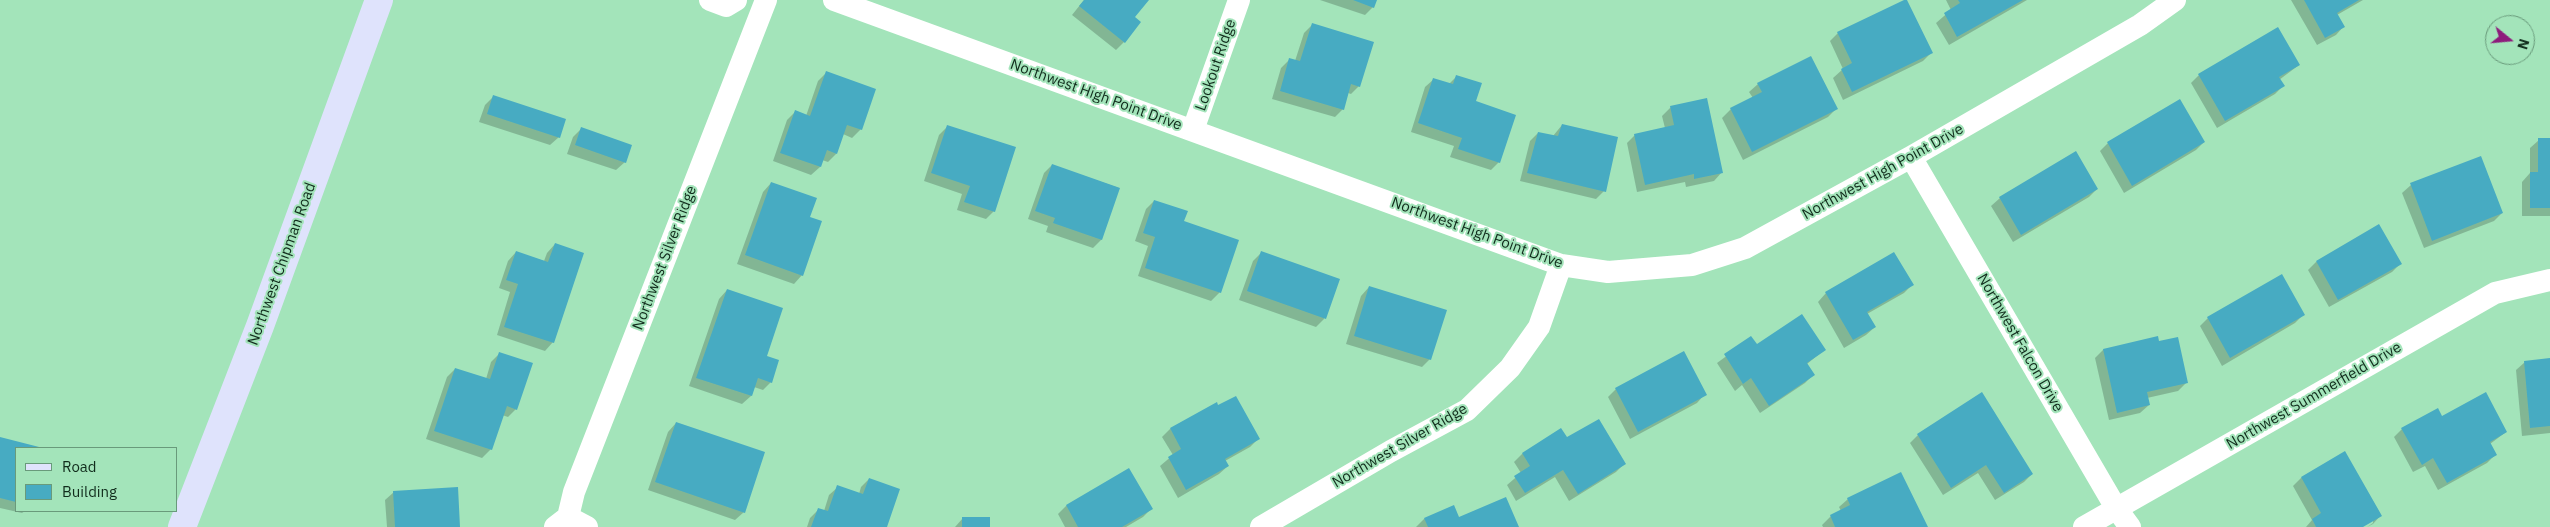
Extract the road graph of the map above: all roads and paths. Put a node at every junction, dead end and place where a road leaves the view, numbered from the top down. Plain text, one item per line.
1 (379, 0) edge
2 (710, 0) edge
3 (736, 0) edge
4 (766, 0) edge
5 (834, 0) edge
6 (1239, 0) edge
7 (2175, 0) edge
8 (1193, 130) junction
9 (1911, 157) junction
10 (1561, 265) junction
11 (2550, 280) edge
12 (2116, 508) junction
13 (189, 523) edge
14 (570, 524) edge
15 (1261, 527) edge
16 (2084, 527) edge
17 (2130, 527) edge

1 - 13 main road, Northwest Chipman Road
2 - 3 street
4 - 14 street, Northwest Silver Ridge
5 - 8 street, Northwest High Point Drive
6 - 8 street, Lookout Ridge
7 - 9 street, Northwest High Point Drive
8 - 10 street, Northwest High Point Drive
9 - 10 street, Northwest High Point Drive
9 - 12 street, Northwest Falcon Drive
10 - 15 street, Northwest Silver Ridge
11 - 12 street, Northwest Summerfield Drive
12 - 16 street, Northwest Summerfield Drive
12 - 17 street, Northwest Falcon Drive

